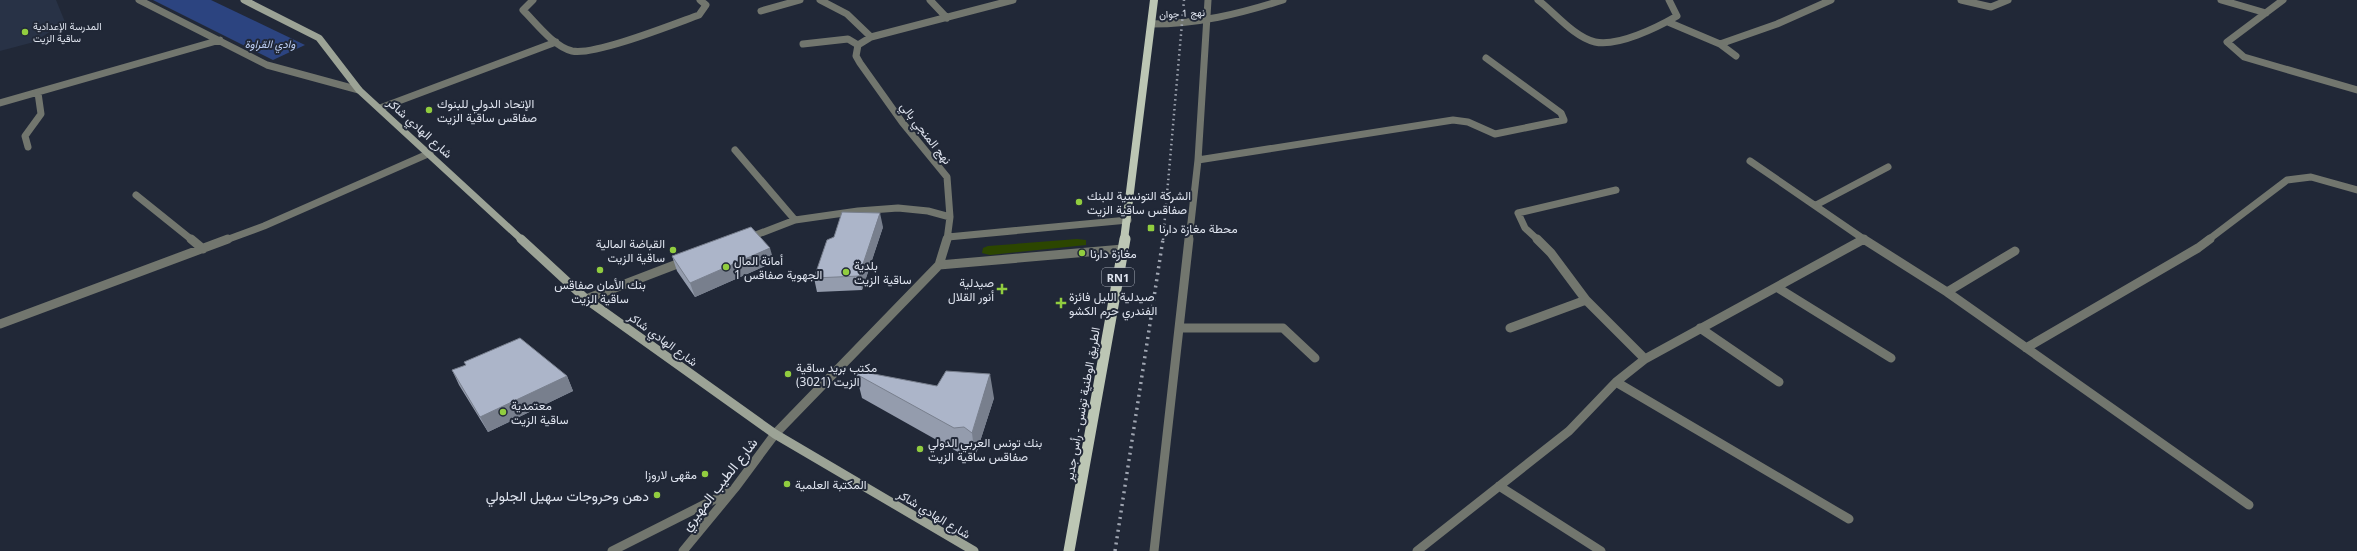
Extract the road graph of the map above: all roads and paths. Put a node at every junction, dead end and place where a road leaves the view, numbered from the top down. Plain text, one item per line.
1 (139, 0) edge
2 (244, 0) edge
3 (533, 0) edge
4 (700, 0) edge
5 (800, 0) edge
6 (820, 0) edge
7 (930, 0) edge
8 (1013, 0) edge
9 (1154, 0) edge
10 (1208, 0) edge
11 (1283, 0) edge
12 (1538, 0) edge
13 (1669, 0) edge
14 (1831, 0) edge
15 (1961, 0) edge
16 (2008, 0) edge
17 (2221, 0) edge
18 (2283, 0) edge
19 (761, 12) dead end
20 (2266, 13) junction
21 (947, 18) junction
22 (1207, 22) junction
23 (1668, 22) junction
24 (1151, 24) junction
25 (871, 37) junction
26 (220, 40) junction
27 (556, 42) junction
28 (803, 44) dead end
29 (1720, 44) junction
30 (858, 45) junction
31 (1736, 56) dead end
32 (1486, 58) dead end
33 (360, 90) junction
34 (2357, 90) edge
35 (38, 93) junction
36 (0, 103) edge
37 (380, 108) junction
38 (28, 147) dead end
39 (736, 150) dead end
40 (430, 153) junction
41 (1198, 160) junction
42 (1750, 161) dead end
43 (1888, 167) dead end
44 (1616, 190) dead end
45 (2357, 190) edge
46 (136, 195) dead end
47 (1816, 205) junction
48 (950, 217) junction
49 (794, 220) junction
50 (1128, 220) junction
51 (948, 237) junction
52 (1865, 240) junction
53 (738, 241) edge
54 (202, 249) junction
55 (1123, 249) junction
56 (2015, 251) dead end
57 (696, 257) edge
58 (939, 266) junction
59 (1778, 288) junction
60 (1947, 292) junction
61 (586, 299) junction
62 (1586, 300) junction
63 (0, 324) edge
64 (1180, 328) junction
65 (1510, 328) dead end
66 (1700, 328) junction
67 (2026, 348) junction
68 (1315, 358) dead end
69 (1891, 358) dead end
70 (1645, 359) junction
71 (1616, 382) junction
72 (1778, 382) dead end
73 (775, 434) junction
74 (1498, 486) junction
75 (735, 488) junction
76 (2249, 505) dead end
77 (1849, 519) dead end
78 (612, 551) edge
79 (683, 551) edge
80 (974, 551) edge
81 (1069, 551) edge
82 (1154, 551) edge
83 (1417, 551) edge
84 (1601, 551) edge

1 - 26 street
2 - 33 main road, شارع الهادي شاكر
3 - 27 street
4 - 27 street
5 - 19 street
6 - 25 street
7 - 21 street
8 - 21 street
9 - 24 main road, الطريق الوطنية تونس - رأس جدير / RN1
10 - 22 street
11 - 22 street, نهج 1 جوان
12 - 23 street
13 - 23 street
14 - 29 street
15 - 16 street
17 - 20 street
18 - 20 street
20 - 34 street
21 - 25 street
22 - 24 street, نهج 1 جوان
22 - 41 street
23 - 29 street
24 - 50 main road, الطريق الوطنية تونس - رأس جدير / RN1
25 - 30 street
26 - 33 street
26 - 35 street
27 - 37 street
28 - 30 street
29 - 31 street
30 - 48 street, نهج المنجي بالي
32 - 41 street
33 - 37 main road, شارع الهادي شاكر
35 - 36 street
35 - 38 street
37 - 40 main road, شارع الهادي شاكر
39 - 49 street
40 - 54 street
40 - 61 main road, شارع الهادي شاكر
41 - 64 street
42 - 47 street
43 - 47 street
44 - 62 street
45 - 67 street
46 - 54 street
47 - 52 street
48 - 49 street
48 - 51 street, نهج المنجي بالي
49 - 53 street
50 - 51 street
50 - 55 main road, الطريق الوطنية تونس - رأس جدير / RN1
51 - 58 street, نهج المنجي بالي
52 - 59 street
52 - 60 street
54 - 63 street
55 - 58 street
55 - 81 main road, الطريق الوطنية تونس - رأس جدير / RN1
56 - 60 street
57 - 61 street
58 - 73 street, نهج المنجي بالي
59 - 66 street
59 - 69 street
60 - 67 street
61 - 73 main road, شارع الهادي شاكر
62 - 65 street
62 - 70 street
64 - 68 street
64 - 82 street
66 - 70 street
66 - 72 street
67 - 76 street
70 - 71 street
71 - 74 street
71 - 77 street
73 - 75 street, شارع الطيب المهيري
73 - 80 main road, شارع الهادي شاكر
74 - 83 street
74 - 84 street
75 - 78 street
75 - 79 street, شارع الطيب المهيري

